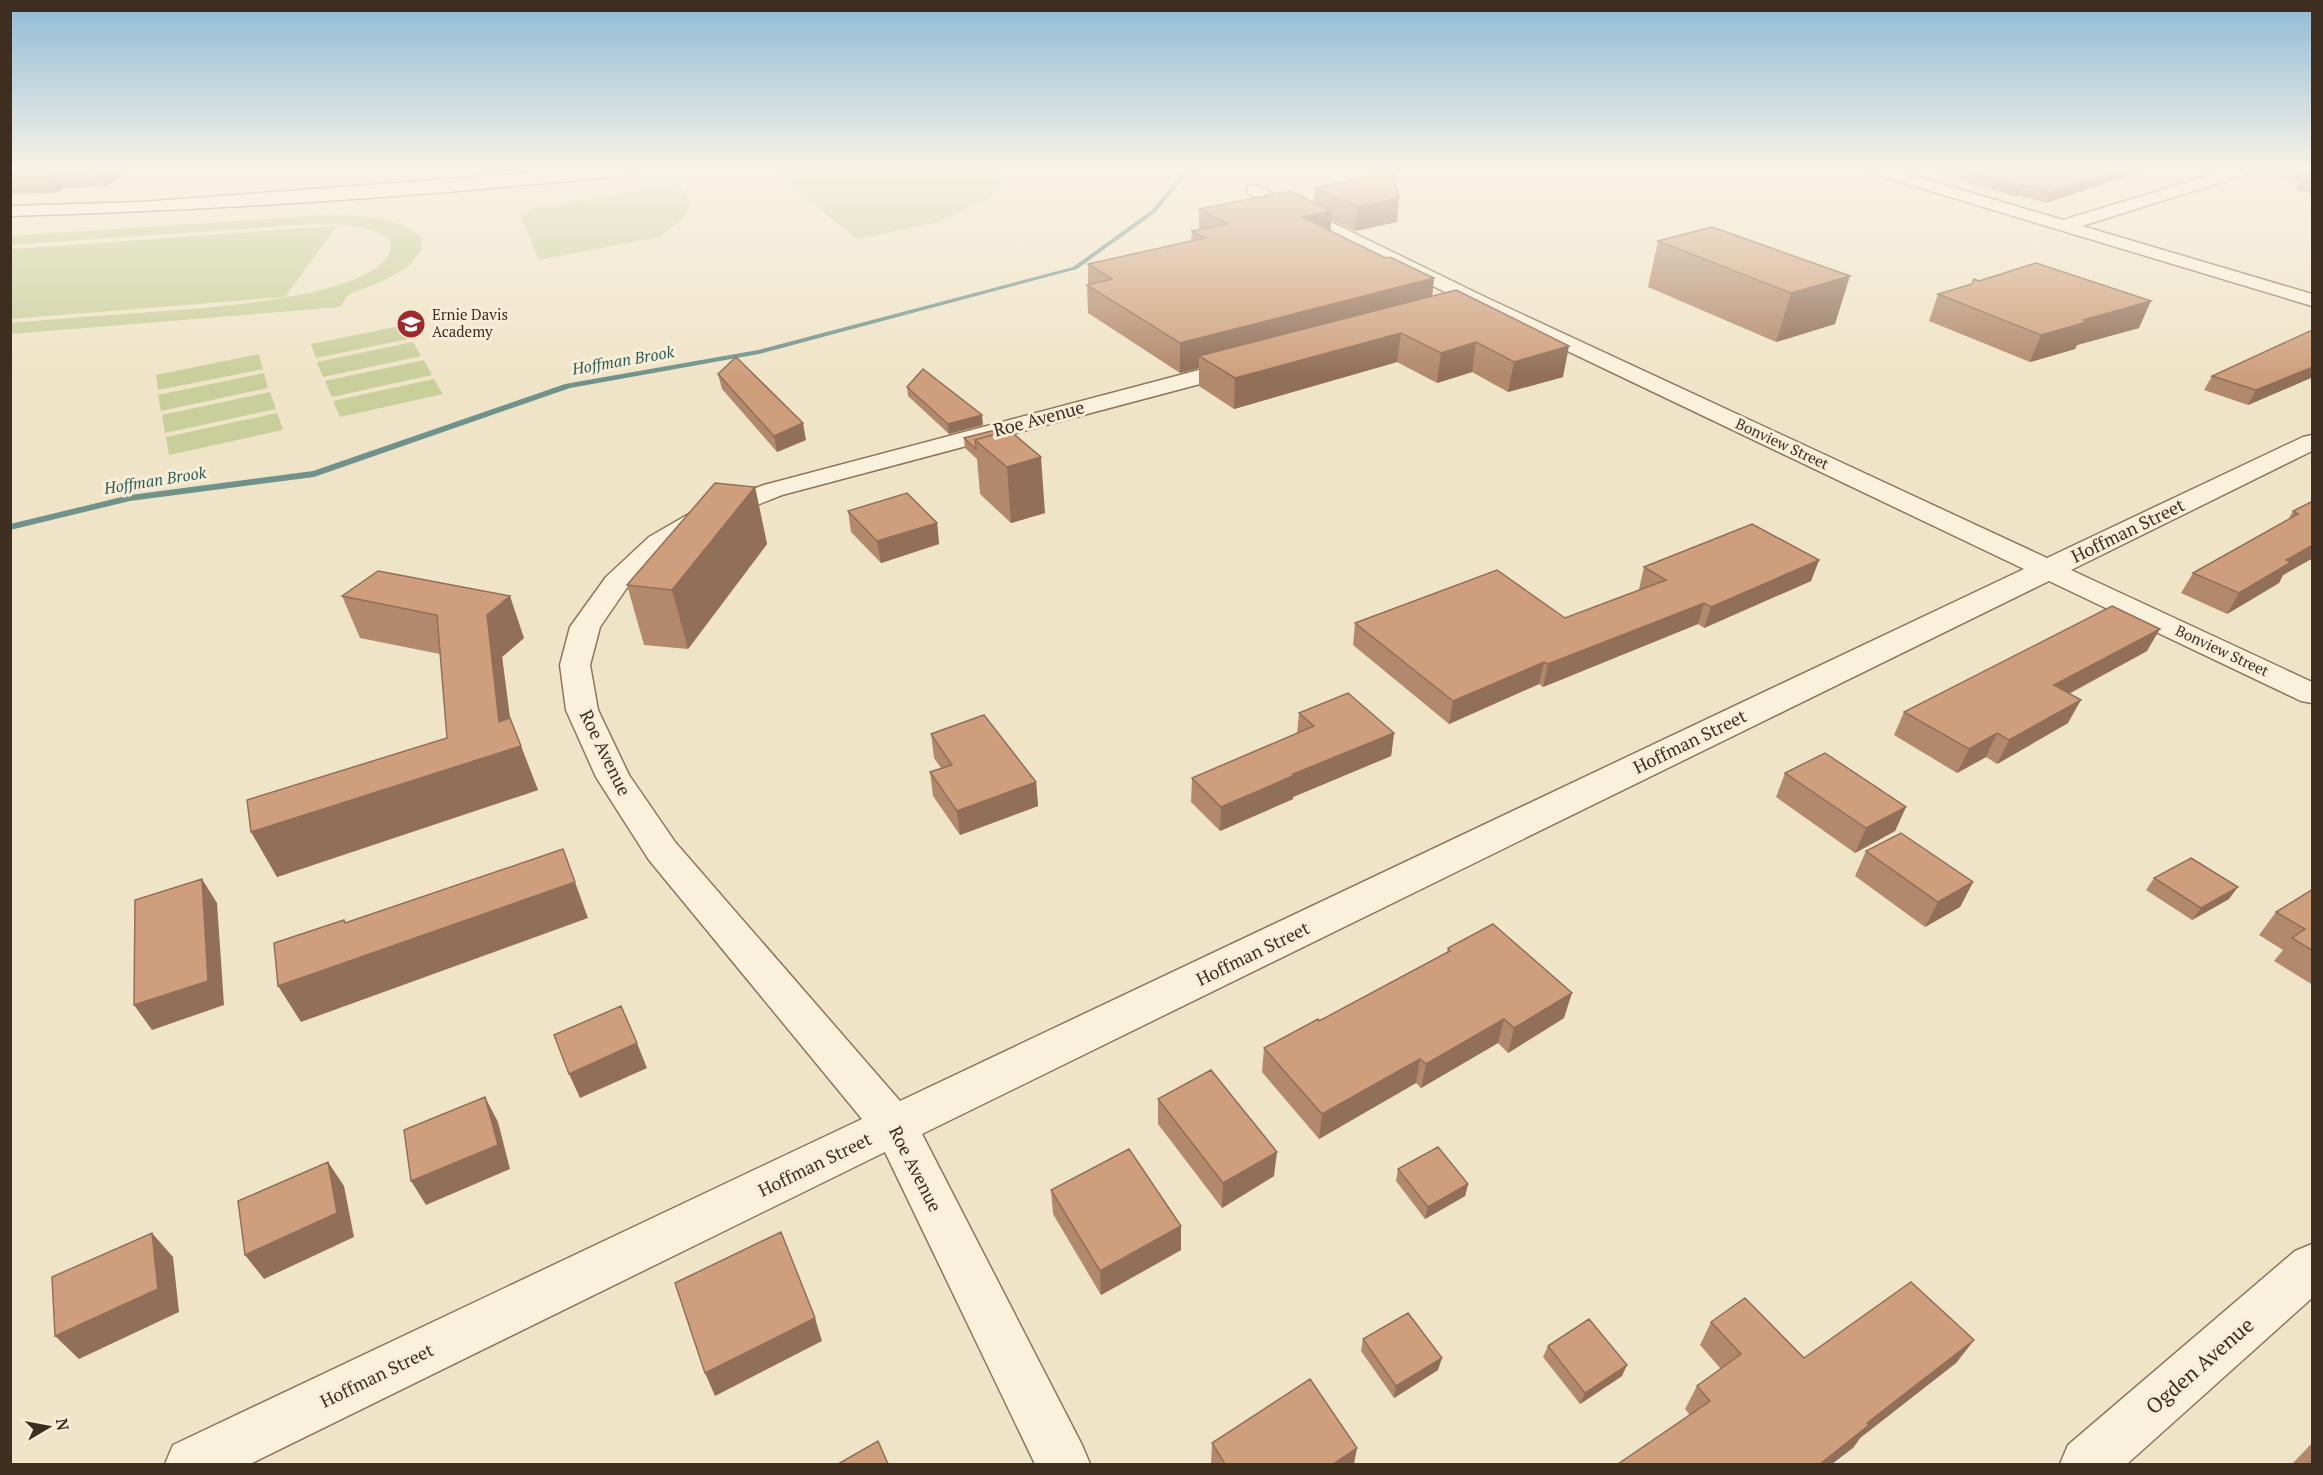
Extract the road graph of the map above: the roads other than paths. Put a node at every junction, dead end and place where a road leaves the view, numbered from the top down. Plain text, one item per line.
1 (1349, 237) edge
2 (2100, 237) edge
3 (2313, 300) edge
4 (1480, 302) junction
5 (1438, 313) edge
6 (1266, 359) edge
7 (2313, 442) edge
8 (2048, 569) junction
9 (2313, 694) edge
10 (895, 1126) junction
11 (2313, 1267) edge
12 (192, 1464) edge
13 (1063, 1464) edge
14 (2087, 1464) edge

1 - 4 street, Bonview Street
2 - 3 street
4 - 5 street
4 - 8 street, Bonview Street
6 - 10 street, Roe Avenue
7 - 8 street, Hoffman Street
8 - 9 street, Bonview Street
8 - 10 street, Hoffman Street
10 - 12 street, Hoffman Street
10 - 13 street, Roe Avenue
11 - 14 street, Ogden Avenue

